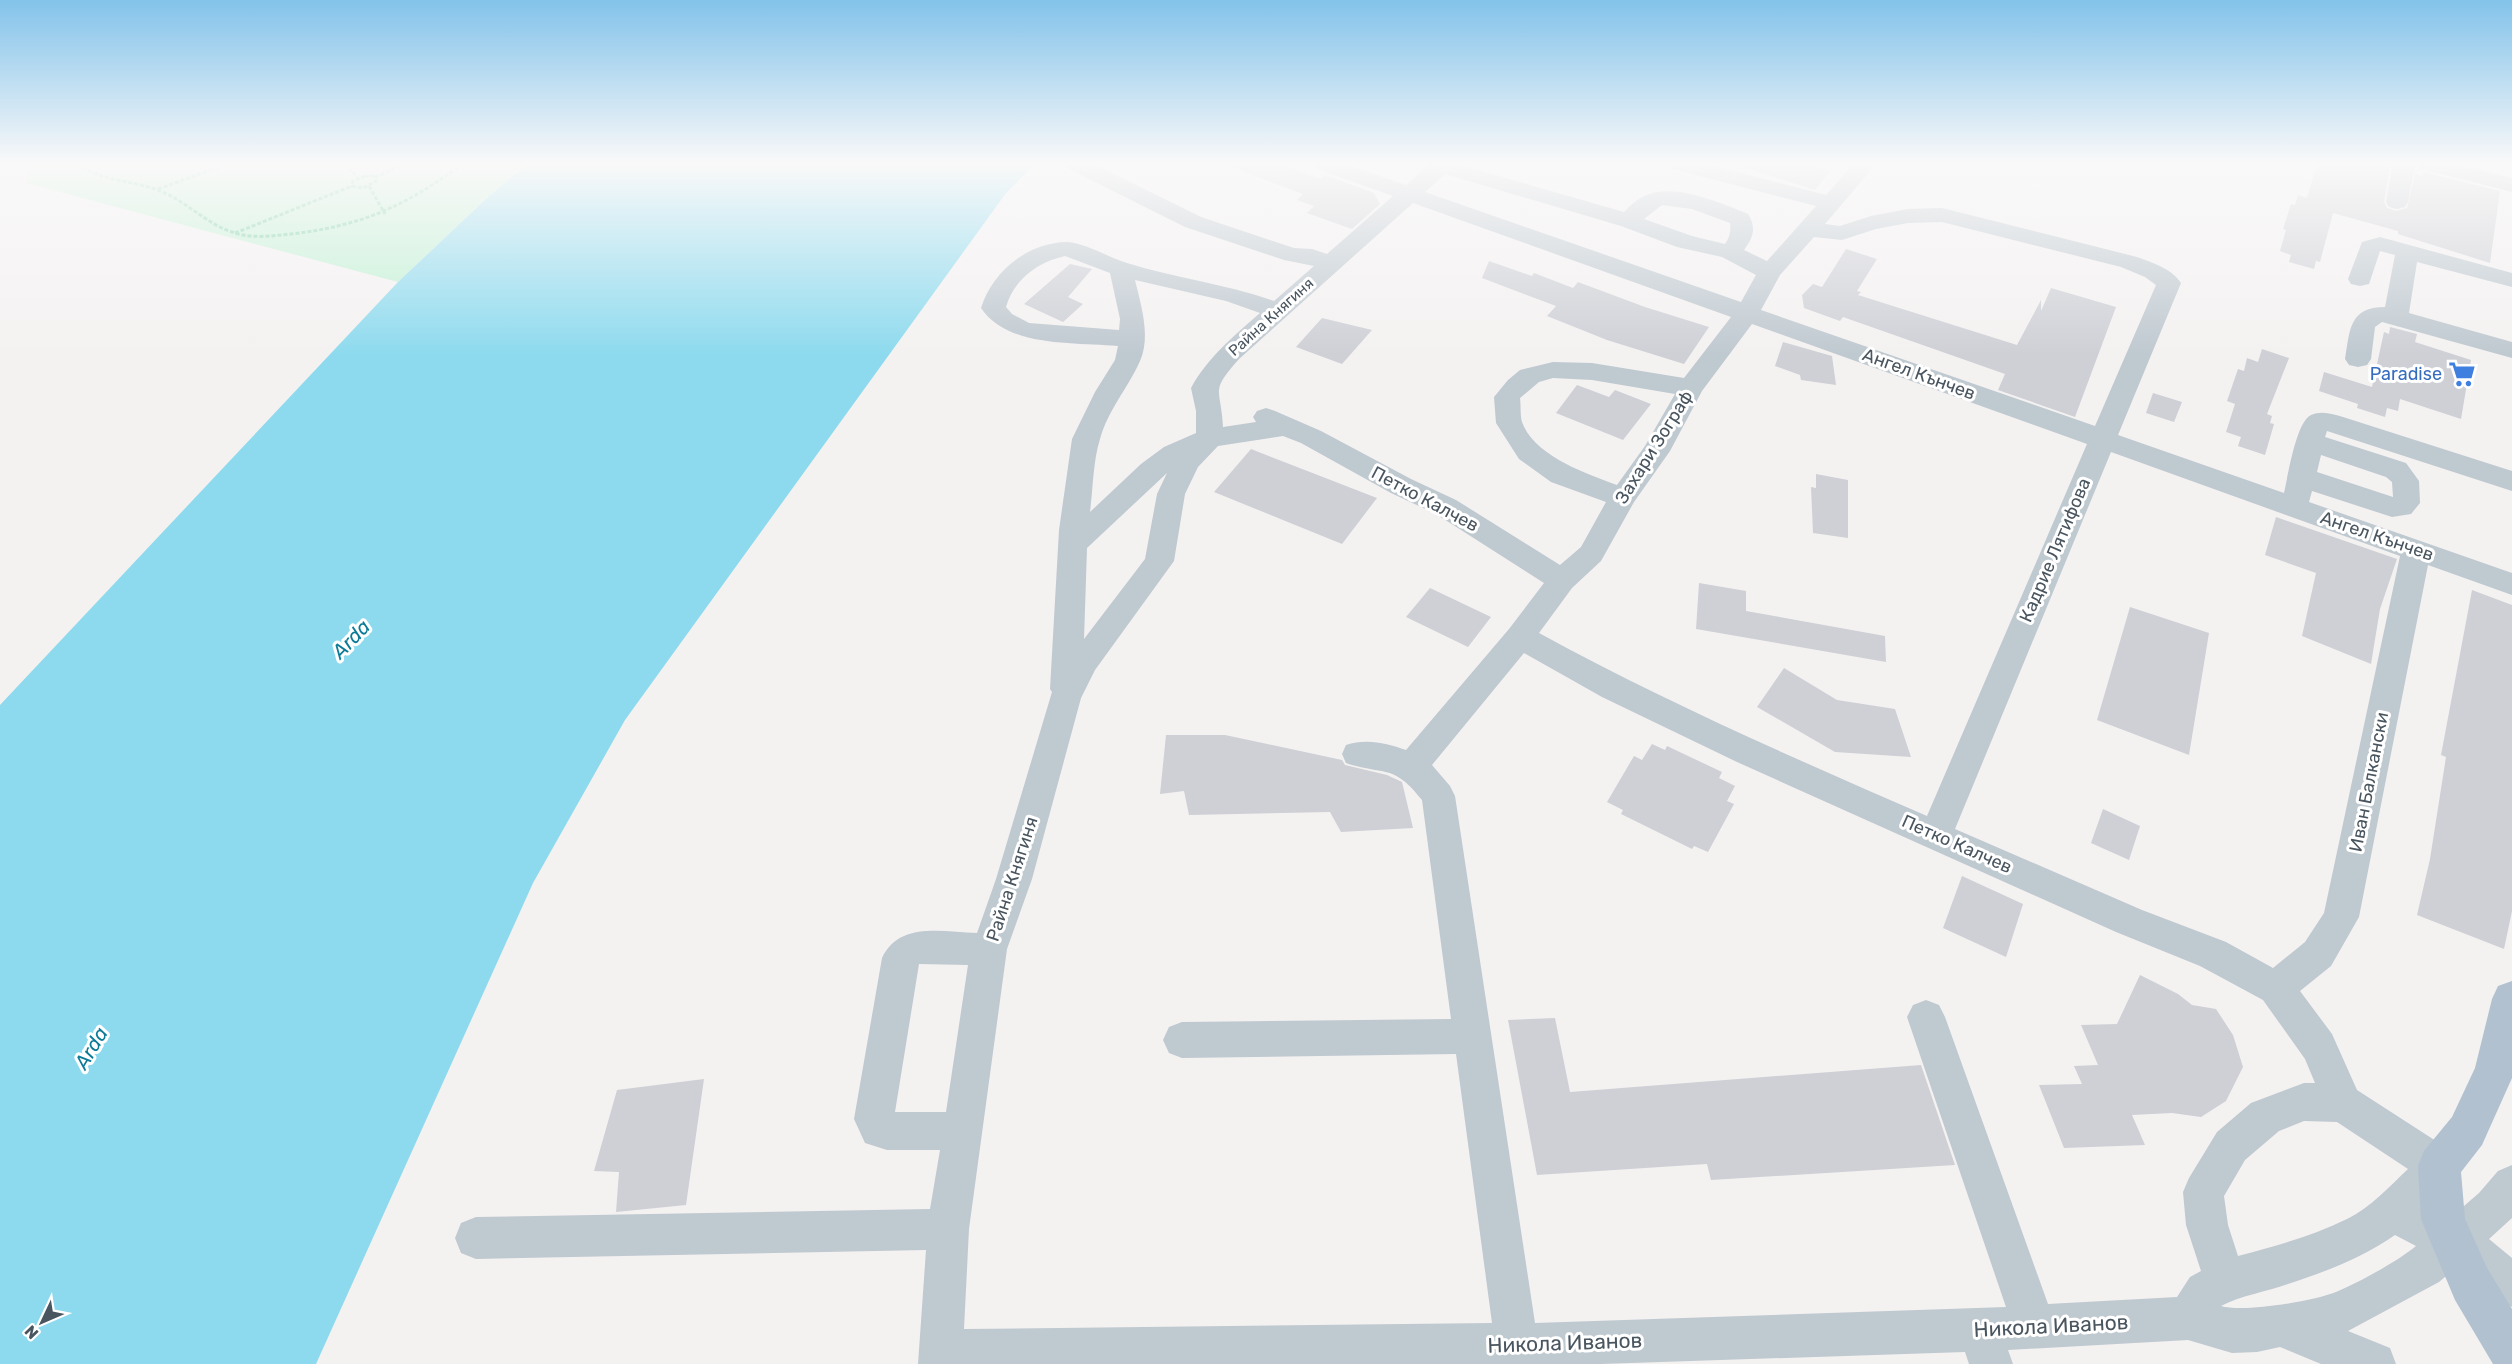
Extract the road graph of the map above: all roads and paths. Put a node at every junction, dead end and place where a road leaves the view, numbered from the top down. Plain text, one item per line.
1 (221, 228) edge
2 (247, 228) edge
3 (340, 228) edge
4 (1210, 228) edge
5 (1371, 228) edge
6 (1505, 228) edge
7 (1648, 228) edge
8 (1744, 228) edge
9 (1858, 228) edge
10 (1992, 228) edge
11 (1807, 229) joint
12 (234, 233) junction
13 (1730, 252) junction
14 (2407, 252) junction
15 (1329, 264) junction
16 (1121, 269) junction
17 (1770, 272) junction
18 (2360, 279) dead end
19 (2512, 280) edge
20 (1279, 311) junction
21 (1747, 313) junction
22 (2396, 316) junction
23 (1132, 339) junction
24 (2512, 350) edge
25 (2358, 359) dead end
26 (1690, 388) junction
27 (1210, 424) junction
28 (2102, 439) junction
29 (2310, 441) junction
30 (2301, 477) junction
31 (2512, 481) edge
32 (1623, 497) junction
33 (2294, 507) junction
34 (1072, 545) junction
35 (2416, 550) junction
36 (1562, 580) junction
37 (2512, 584) edge
38 (1520, 637) junction
39 (1065, 698) junction
40 (1358, 754) dead end
41 (1412, 766) junction
42 (1936, 834) junction
43 (989, 949) junction
44 (2276, 988) junction
45 (2512, 999) edge
46 (1926, 1017) dead end
47 (1472, 1036) junction
48 (1182, 1040) dead end
49 (2343, 1103) junction
50 (961, 1131) junction
51 (2439, 1166) junction
52 (2512, 1185) edge
53 (2393, 1212) junction
54 (948, 1229) junction
55 (476, 1238) dead end
56 (2453, 1244) junction
57 (2225, 1281) junction
58 (2512, 1286) edge
59 (2188, 1318) junction
60 (2281, 1326) junction
61 (2035, 1327) junction
62 (1517, 1345) junction
63 (1985, 1347) edge
64 (2512, 1352) edge
65 (941, 1357) edge
66 (2374, 1364) edge

1 - 12 path
2 - 12 path
3 - 12 path
4 - 15 street
5 - 15 street, Райна Княгиня
6 - 21 street, Ангел Кънчев
7 - 13 street
8 - 13 street
9 - 11 street, Кадрие Лятифова
10 - 28 street, Кадрие Лятифова
11 - 17 street, Захари Зограф
13 - 17 street
14 - 18 street
14 - 19 street
14 - 22 street
15 - 20 street, Райна Княгиня
16 - 20 street
16 - 23 street
16 - 23 street
17 - 21 street, Захари Зограф
20 - 27 street, Райна Княгиня
21 - 26 street, Захари Зограф
21 - 28 street, Ангел Кънчев
22 - 24 street
22 - 25 street
23 - 34 street
26 - 32 street, Захари Зограф
26 - 32 street
27 - 34 street
27 - 36 street, Петко Калчев
27 - 39 street, Райна Княгиня
28 - 33 street, Ангел Кънчев
28 - 42 street, Кадрие Лятифова
29 - 30 street
29 - 30 street
29 - 31 street
30 - 33 street
32 - 36 street, Захари Зограф
33 - 35 street, Ангел Кънчев
34 - 39 street
35 - 37 street, Ангел Кънчев
35 - 44 street, Иван Балкански
36 - 38 street, Захари Зограф
38 - 41 street, Захари Зограф
38 - 42 street, Петко Калчев
39 - 43 street, Райна Княгиня
40 - 41 street
41 - 47 street
42 - 44 street, Петко Калчев
43 - 50 street, Райна Княгиня
43 - 50 street
44 - 49 street, Петко Калчев
45 - 51 main road
46 - 61 street
47 - 48 street
47 - 62 street
49 - 51 street
49 - 57 street
50 - 54 street, Райна Княгиня
51 - 53 street
51 - 56 main road
52 - 56 street, Никола Иванов
53 - 56 street
53 - 57 street
54 - 55 street
54 - 65 street, Райна Княгиня
56 - 58 street
56 - 60 street, Никола Иванов
56 - 64 main road
57 - 59 street
59 - 60 street, Никола Иванов
59 - 61 street, Никола Иванов
60 - 66 street
61 - 63 street, Никола Иванов
62 - 63 street, Никола Иванов
62 - 65 street, Никола Иванов

